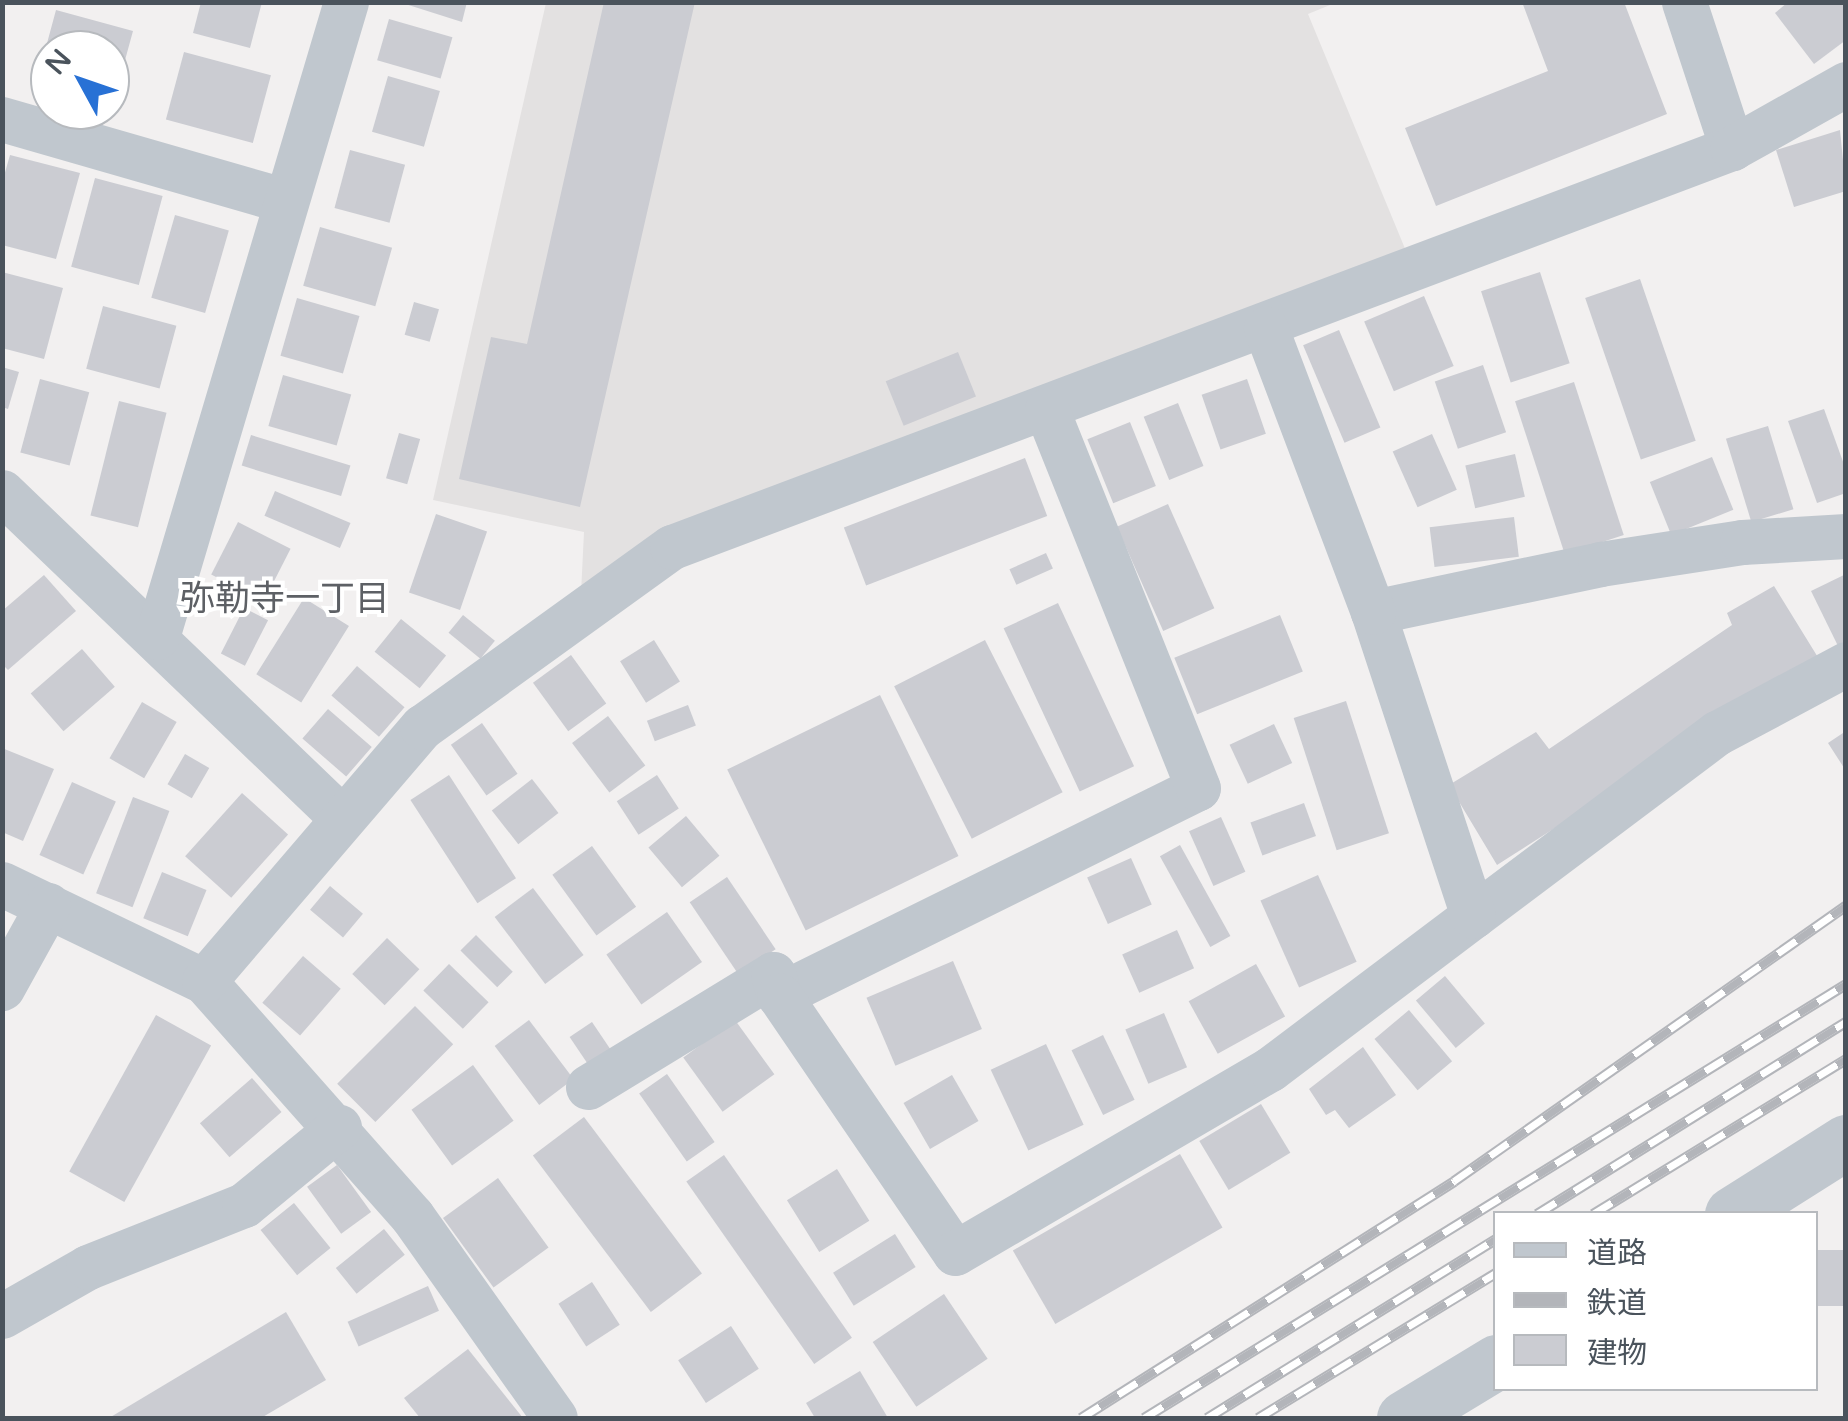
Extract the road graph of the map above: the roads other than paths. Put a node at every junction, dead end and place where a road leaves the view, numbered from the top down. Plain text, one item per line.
1 (346, 2) edge
2 (1684, 2) edge
3 (1846, 84) edge
4 (2, 119) edge
5 (1732, 148) junction
6 (283, 200) junction
7 (1266, 329) junction
8 (1047, 410) junction
9 (2, 492) edge
10 (1846, 536) edge
11 (1372, 612) junction
12 (157, 637) junction
13 (1846, 664) edge
14 (342, 818) junction
15 (2, 884) edge
16 (48, 906) junction
17 (1473, 916) junction
18 (204, 981) junction
19 (2, 988) edge
20 (779, 994) junction
21 (588, 1087) dead end
22 (339, 1127) junction
23 (1846, 1142) edge
24 (1737, 1211) edge
25 (2, 1316) edge
26 (1493, 1364) edge
27 (555, 1418) edge
28 (1404, 1418) edge

1 - 6 street
2 - 5 street
3 - 5 street
4 - 6 street
5 - 7 street
6 - 12 street
7 - 8 street
7 - 11 street
8 - 14 street
8 - 20 street
9 - 12 street
10 - 11 street
11 - 17 street
12 - 14 street
13 - 17 street
14 - 18 street
15 - 16 street
16 - 18 street
16 - 19 street
17 - 20 street
18 - 22 street
20 - 21 street
22 - 25 street
22 - 27 street
23 - 24 street
26 - 28 street

